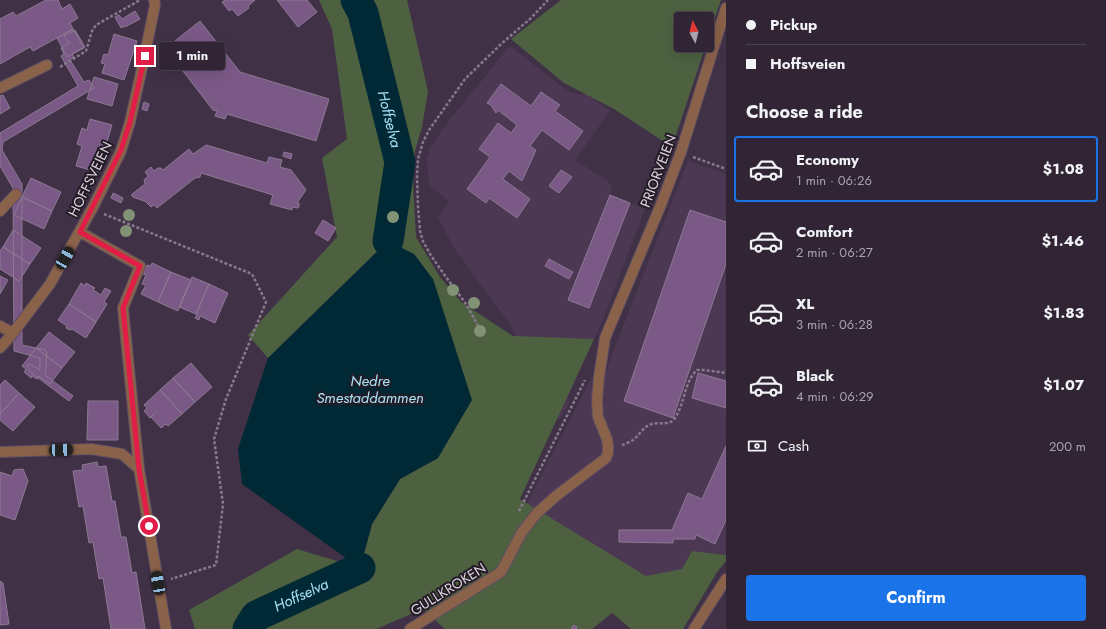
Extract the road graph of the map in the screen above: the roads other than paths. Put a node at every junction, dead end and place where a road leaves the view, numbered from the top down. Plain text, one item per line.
1 (154, 0) edge
2 (726, 8) edge
3 (47, 65) road end
4 (0, 88) edge
5 (16, 194) dead end
6 (0, 211) edge
7 (80, 232) junction
8 (0, 326) edge
9 (13, 333) junction
10 (0, 348) edge
11 (0, 452) edge
12 (139, 469) junction
13 (501, 572) joint
14 (726, 579) edge
15 (166, 629) edge
16 (410, 629) edge
17 (694, 629) edge

1 - 7 street, HOFFSVEIEN
2 - 13 street, PRIORVEIEN
3 - 4 street
5 - 6 street
7 - 9 street, HOFFSVEIEN
7 - 12 street
8 - 9 street
9 - 10 street, HOFFSVEIEN
11 - 12 street
12 - 15 street
13 - 16 street, GULLKROKEN
14 - 17 street

